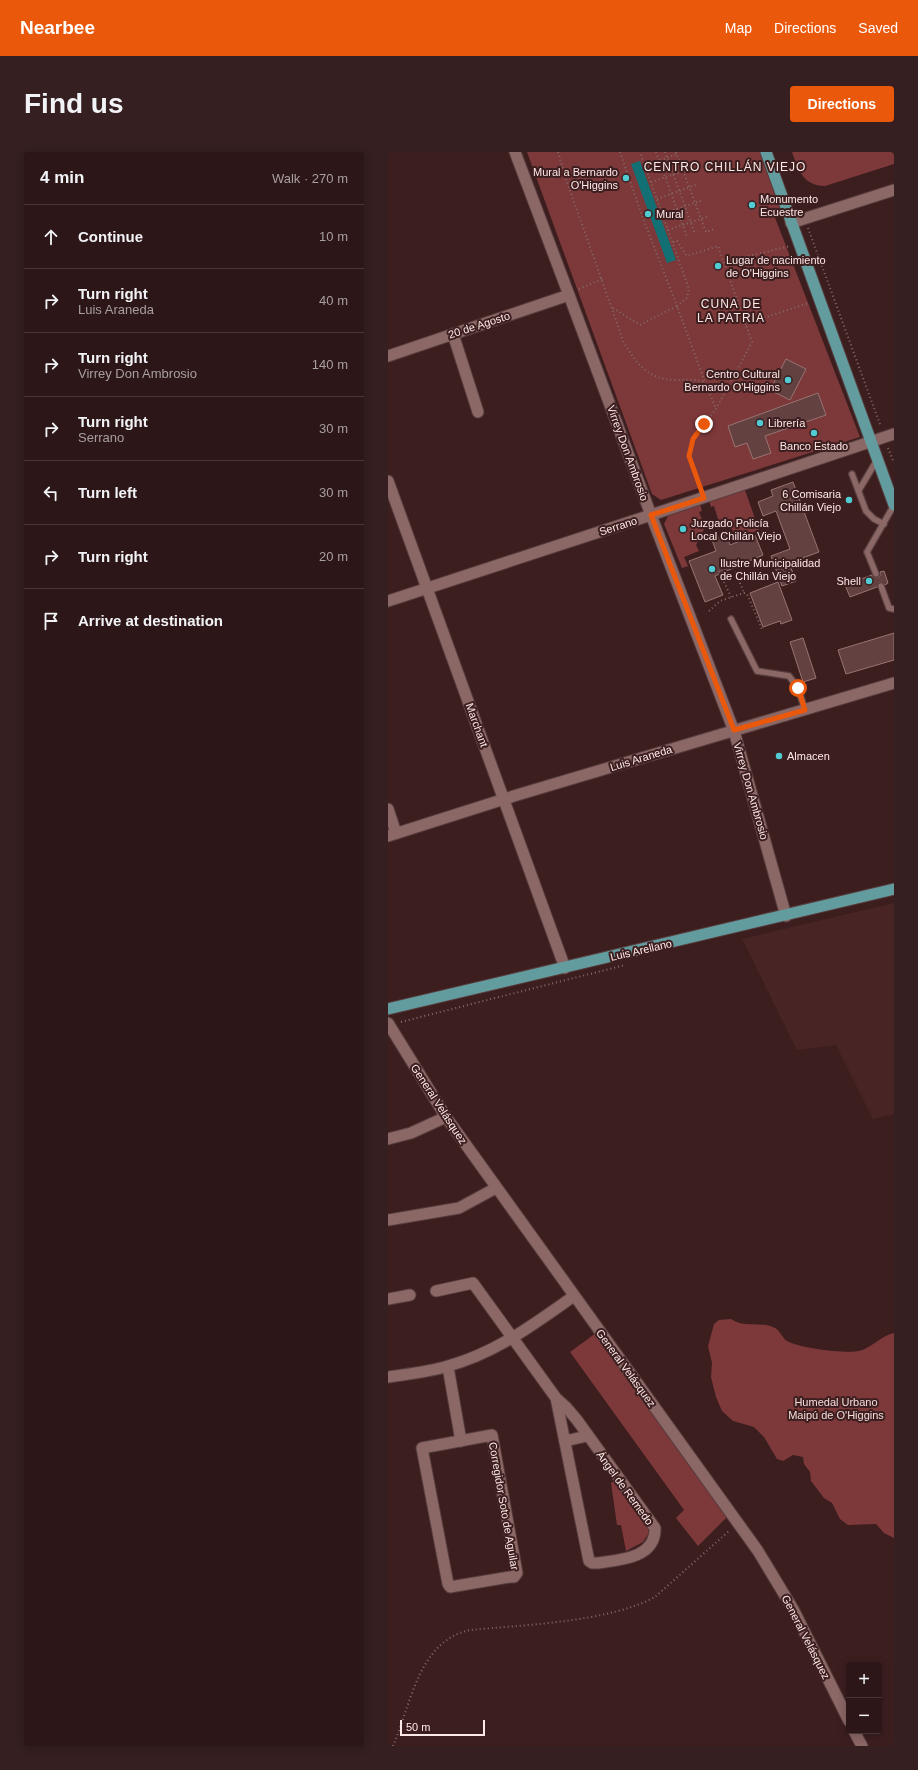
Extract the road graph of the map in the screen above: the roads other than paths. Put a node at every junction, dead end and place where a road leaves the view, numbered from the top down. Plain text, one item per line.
1 (514, 152) edge
2 (766, 152) edge
3 (894, 190) edge
4 (791, 223) junction
5 (569, 295) junction
6 (453, 334) junction
7 (388, 356) edge
8 (478, 412) dead end
9 (889, 436) edge
10 (871, 442) junction
11 (877, 460) junction
12 (852, 474) dead end
13 (388, 481) edge
14 (859, 490) junction
15 (894, 505) edge
16 (651, 515) junction
17 (884, 524) junction
18 (876, 574) dead end
19 (881, 586) dead end
20 (427, 589) junction
21 (388, 602) edge
22 (894, 609) edge
23 (731, 619) dead end
24 (894, 683) edge
25 (805, 710) junction
26 (734, 730) junction
27 (504, 799) junction
28 (388, 809) edge
29 (392, 835) edge
30 (894, 889) edge
31 (786, 916) junction
32 (565, 968) junction
33 (388, 1009) edge
34 (388, 1023) edge
35 (446, 1117) junction
36 (388, 1139) edge
37 (496, 1188) junction
38 (388, 1220) edge
39 (436, 1291) dead end
40 (410, 1295) dead end
41 (574, 1296) junction
42 (388, 1299) edge
43 (513, 1339) junction
44 (448, 1366) junction
45 (388, 1377) edge
46 (556, 1398) junction
47 (587, 1436) junction
48 (461, 1441) junction
49 (565, 1441) junction
50 (846, 1715) edge
51 (856, 1734) edge
52 (862, 1746) edge

1 - 5 street, Virrey Don Ambrosio
2 - 4 main road
3 - 4 street
4 - 10 main road
5 - 6 street, 20 de Agosto
5 - 16 street, Virrey Don Ambrosio
6 - 7 street, 20 de Agosto
6 - 8 street
9 - 10 street, Serrano
10 - 11 main road
10 - 16 street, Serrano
11 - 14 lane
11 - 15 main road
12 - 14 lane
13 - 20 street, Marchant
14 - 17 lane
15 - 17 lane
16 - 20 street, Serrano
16 - 26 street, Virrey Don Ambrosio
17 - 18 lane
19 - 22 lane
20 - 21 street, Serrano
20 - 27 street, Marchant
23 - 25 lane
24 - 25 street, Luis Araneda
25 - 26 street, Luis Araneda
26 - 27 street, Luis Araneda
26 - 31 street, Virrey Don Ambrosio
27 - 29 street, Luis Araneda
27 - 32 street, Marchant
28 - 29 street
30 - 31 main road, Luis Arellano
31 - 32 main road, Luis Arellano
32 - 33 main road, Luis Arellano
34 - 35 street, General Velásquez
35 - 36 street
35 - 37 street, General Velásquez
37 - 38 street
37 - 41 street, General Velásquez
39 - 43 street, Ángel de Remedo
40 - 42 street
41 - 43 street
41 - 50 street, General Velásquez
43 - 44 street
43 - 46 street, Ángel de Remedo
44 - 45 street
44 - 48 street
46 - 47 street, Ángel de Remedo
46 - 49 street, Ángel de Remedo
47 - 49 street
47 - 49 street, Ángel de Remedo
48 - 48 street, Corregidor Soto de Aguilar
51 - 52 street

